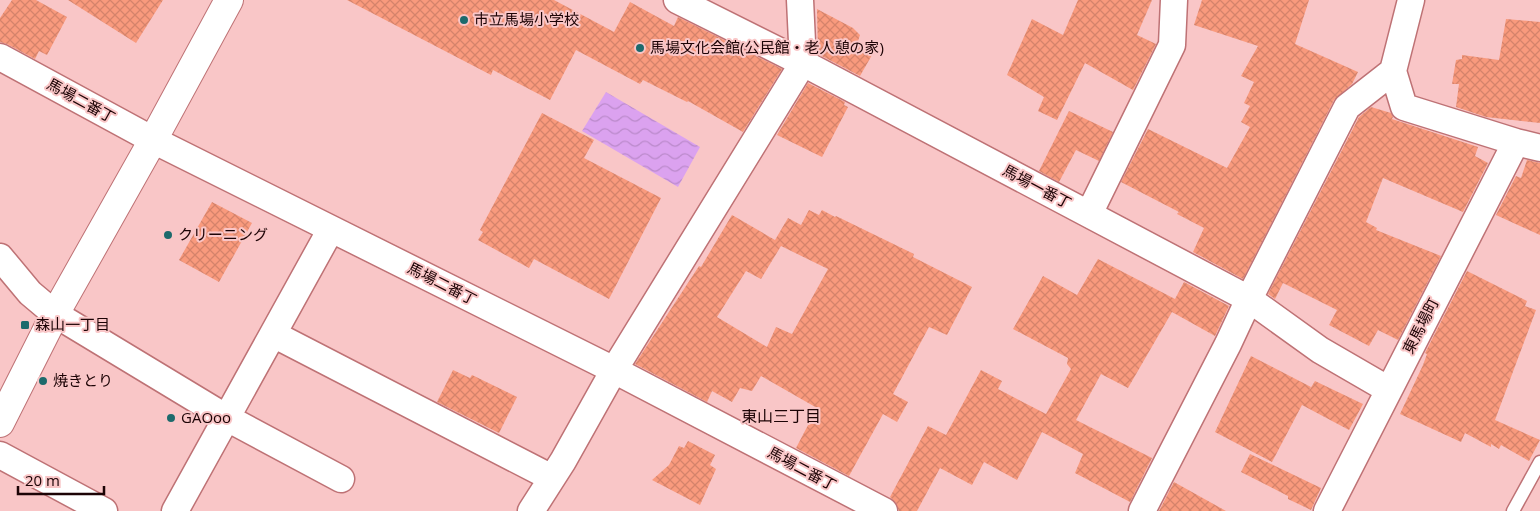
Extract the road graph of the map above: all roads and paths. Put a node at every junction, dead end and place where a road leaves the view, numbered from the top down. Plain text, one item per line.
1 (228, 0) edge
2 (677, 0) edge
3 (800, 0) edge
4 (1174, 0) edge
5 (1411, 0) edge
6 (0, 57) edge
7 (803, 63) junction
8 (1393, 71) junction
9 (153, 140) junction
10 (1528, 145) edge
11 (1089, 214) junction
12 (331, 229) junction
13 (0, 257) edge
14 (1249, 299) junction
15 (55, 314) junction
16 (273, 334) junction
17 (614, 370) junction
18 (1389, 390) junction
19 (226, 418) junction
20 (0, 423) edge
21 (0, 455) edge
22 (1540, 462) edge
23 (552, 478) junction
24 (341, 479) dead end
25 (104, 511) edge
26 (175, 511) edge
27 (531, 511) edge
28 (884, 511) edge
29 (1142, 511) edge
30 (1327, 511) edge
31 (1513, 511) edge

1 - 9 street
2 - 7 street, 馬場一番丁
3 - 7 street
4 - 11 street
5 - 8 street
6 - 9 street, 馬場二番丁
7 - 11 street, 馬場一番丁
7 - 17 street
8 - 10 street
8 - 14 street
9 - 12 street, 馬場二番丁
9 - 15 street
10 - 18 street, 東馬場町
11 - 14 street, 馬場一番丁
12 - 16 street
12 - 17 street, 馬場二番丁
13 - 15 street
14 - 18 street, 馬場一番丁
14 - 29 street
15 - 19 street
15 - 20 street
16 - 19 street
16 - 23 street
17 - 23 street
17 - 28 street, 馬場二番丁
18 - 30 street, 東馬場町
19 - 24 street
19 - 26 street
21 - 25 street
22 - 31 lane
23 - 27 street

